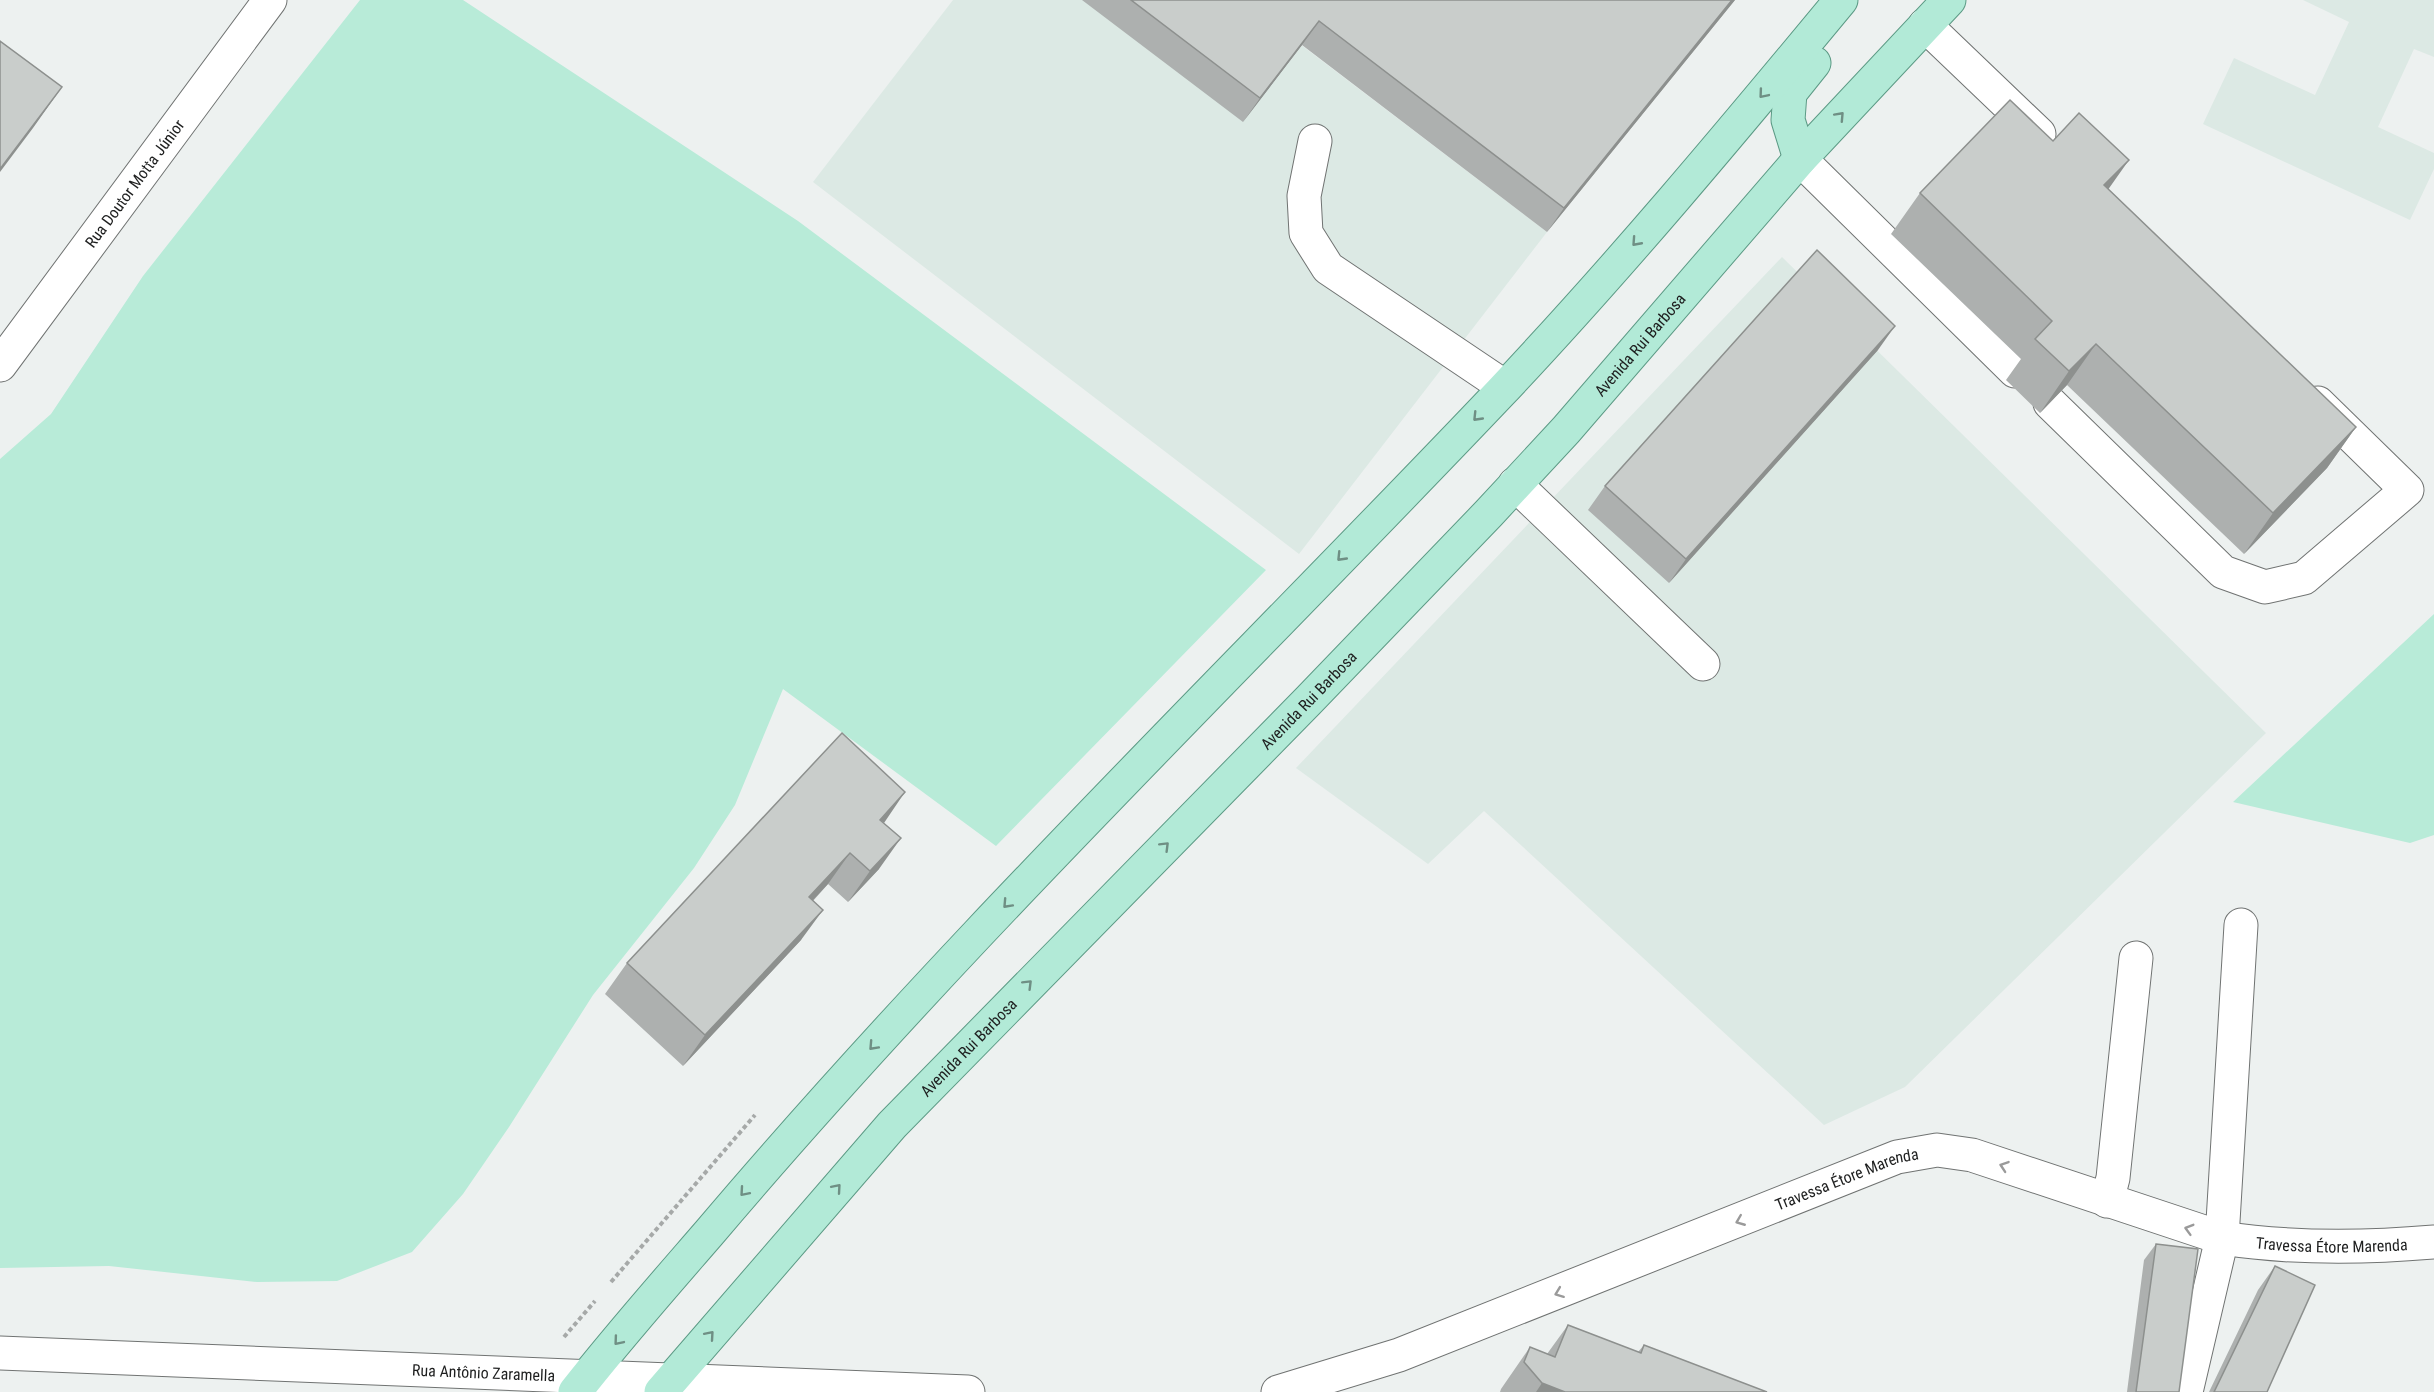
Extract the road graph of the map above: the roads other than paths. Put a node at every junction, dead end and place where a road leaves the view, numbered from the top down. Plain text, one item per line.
1 (270, 0) edge
2 (1841, 0) edge
3 (1863, 0) edge
4 (1949, 0) edge
5 (1925, 25) junction
6 (1315, 141) dead end
7 (2062, 156) edge
8 (1800, 159) junction
9 (0, 365) edge
10 (2015, 371) dead end
11 (2293, 379) edge
12 (1505, 387) junction
13 (2049, 404) edge
14 (1515, 484) junction
15 (1703, 664) dead end
16 (2241, 925) dead end
17 (2136, 958) dead end
18 (2107, 1201) junction
19 (2222, 1238) junction
20 (2434, 1242) edge
21 (0, 1353) edge
22 (434, 1381) edge
23 (581, 1384) edge
24 (666, 1386) edge
25 (968, 1392) edge
26 (1278, 1392) edge
27 (2186, 1392) edge

1 - 9 street, Rua Doutor Motta Júnior
2 -> 12 main road
3 - 8 main road
4 - 5 main road, Avenida Rui Barbosa
5 - 7 street
8 -> 5 main road, Avenida Rui Barbosa
6 - 12 street
8 - 10 street
8 - 14 main road, Avenida Rui Barbosa
11 - 13 street
12 -> 23 main road
14 - 15 street
24 -> 14 main road, Avenida Rui Barbosa
16 - 19 street
17 - 18 street
19 -> 18 street, Travessa Étore Marenda
18 -> 26 street, Travessa Étore Marenda
19 - 20 street, Travessa Étore Marenda
19 - 27 street
21 - 22 street, Rua Antônio Zaramella
22 - 23 street, Rua Antônio Zaramella
23 - 24 street, Rua Antônio Zaramella
24 - 25 street, Rua Antônio Zaramella

